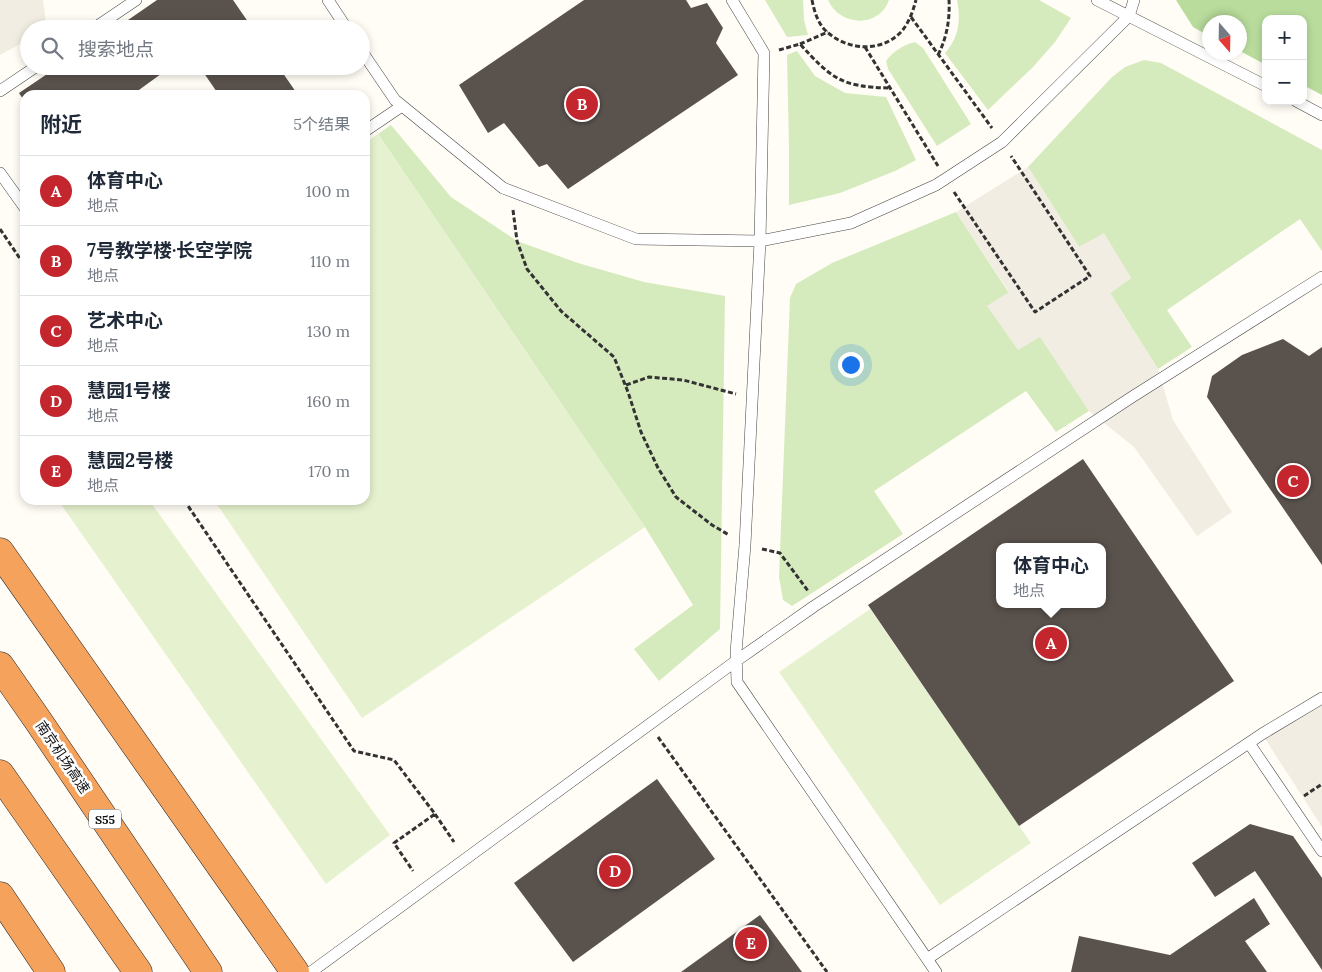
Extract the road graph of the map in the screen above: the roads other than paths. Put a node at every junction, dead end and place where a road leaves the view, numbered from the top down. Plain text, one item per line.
1 (136, 0) edge
2 (328, 0) edge
3 (732, 0) edge
4 (1097, 0) edge
5 (1134, 0) edge
6 (1129, 16) junction
7 (106, 20) edge
8 (341, 20) edge
9 (370, 63) edge
10 (24, 75) edge
11 (1262, 84) edge
12 (0, 91) edge
13 (1303, 105) edge
14 (402, 106) junction
15 (1322, 115) edge
16 (370, 128) edge
17 (0, 173) edge
18 (20, 201) edge
19 (760, 241) junction
20 (1322, 277) edge
21 (0, 552) edge
22 (736, 661) junction
23 (0, 666) edge
24 (1322, 698) edge
25 (1249, 743) junction
26 (0, 774) edge
27 (1322, 851) edge
28 (0, 896) edge
29 (927, 958) junction
30 (51, 972) edge
31 (138, 972) edge
32 (208, 972) edge
33 (295, 972) edge
34 (311, 972) edge
35 (936, 972) edge

1 - 7 lane
2 - 8 lane
3 - 19 lane
4 - 6 lane
5 - 6 lane
6 - 11 lane
6 - 19 lane
9 - 14 lane
10 - 12 lane
13 - 15 lane
14 - 16 lane
14 - 19 lane
17 - 18 lane
19 - 22 lane
20 - 22 lane
21 - 33 highway
22 - 29 lane
22 - 34 lane
23 - 32 highway, 南京机场高速 / S55
24 - 25 lane
25 - 27 lane
25 - 29 lane
26 - 31 highway
28 - 30 highway
29 - 35 lane

